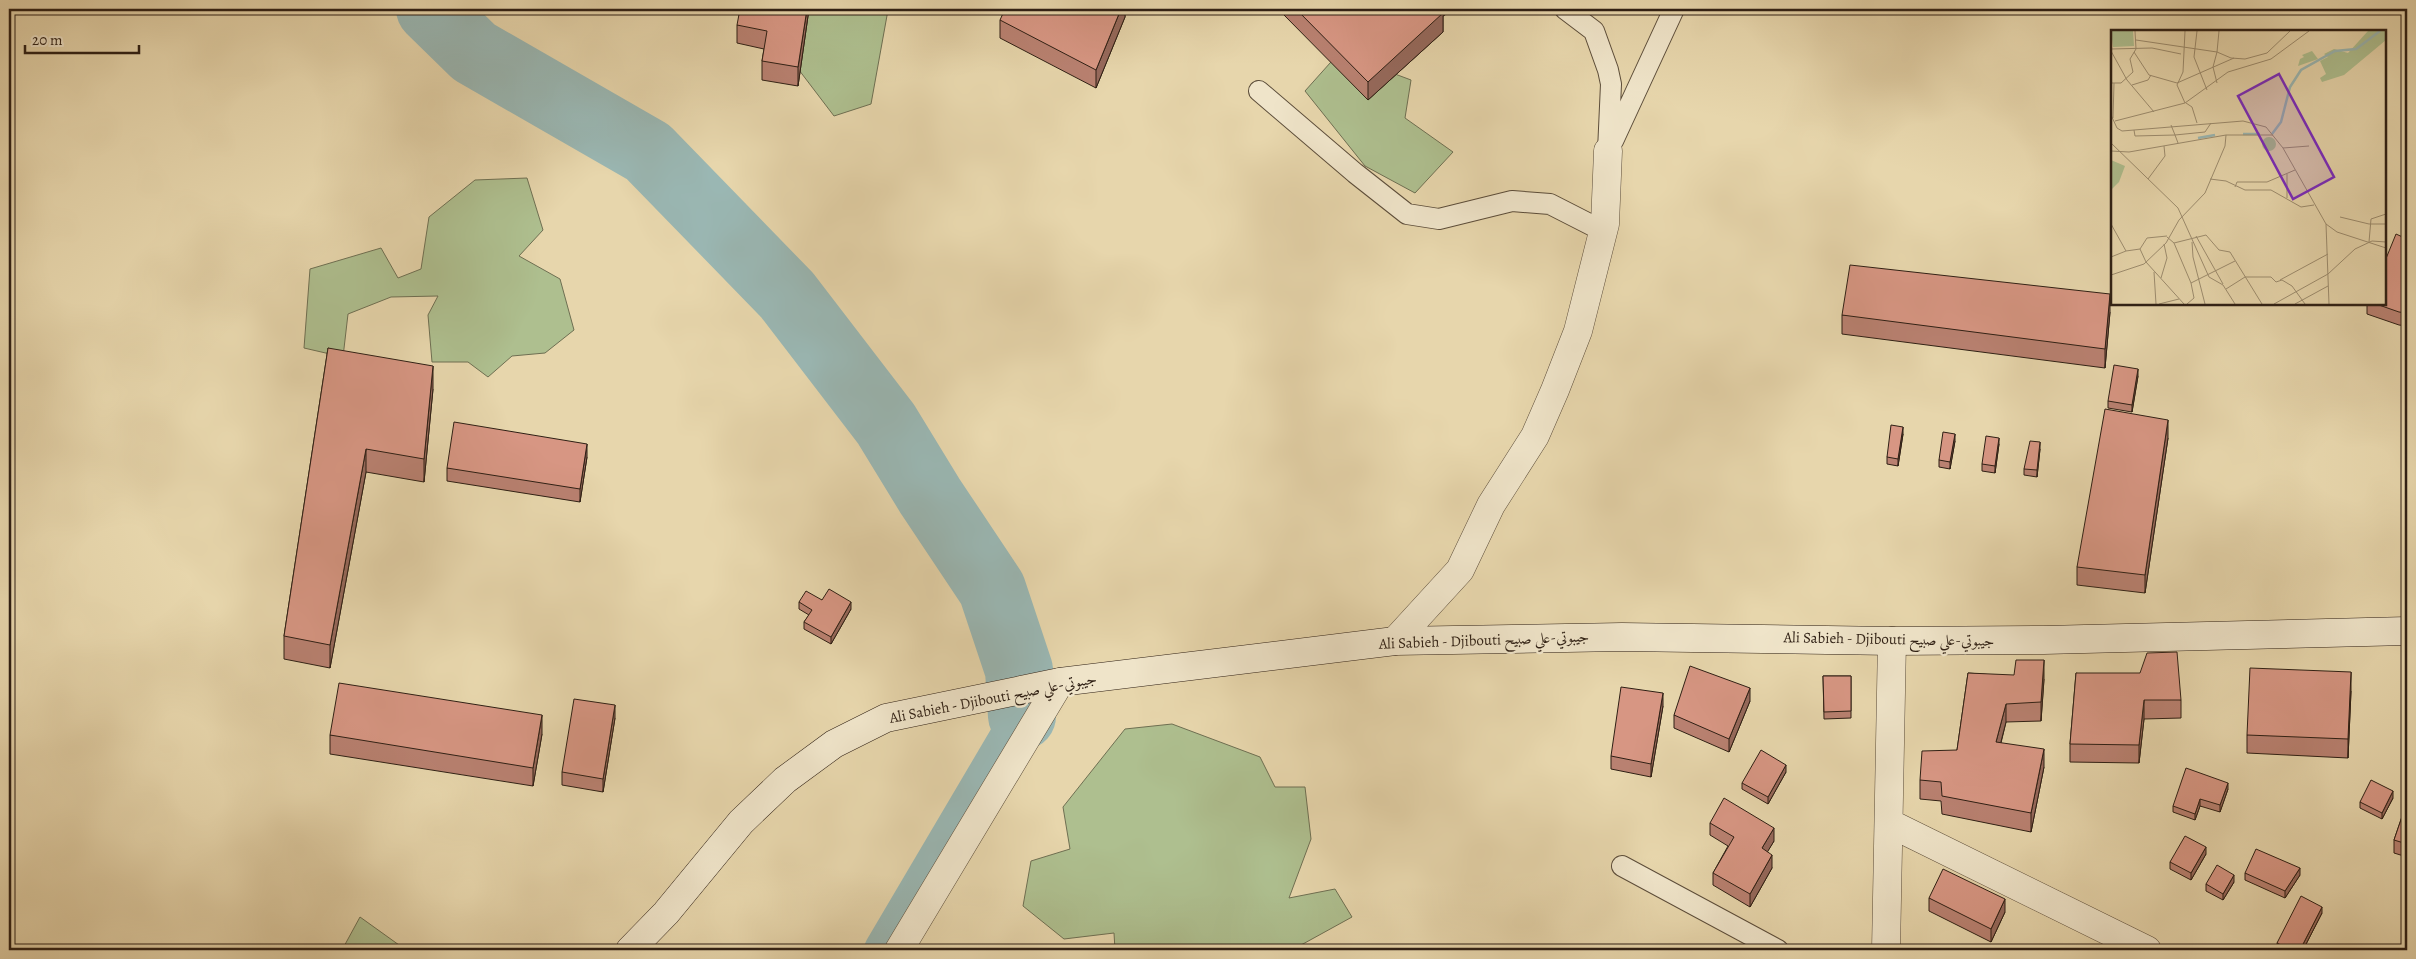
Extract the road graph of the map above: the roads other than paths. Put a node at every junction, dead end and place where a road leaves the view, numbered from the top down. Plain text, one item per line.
1 (1565, 9) edge
2 (1674, 9) edge
3 (1259, 91) dead end
4 (1608, 151) junction
5 (1603, 231) junction
6 (2407, 631) edge
7 (1395, 641) junction
8 (1892, 641) junction
9 (1060, 682) junction
10 (1889, 823) junction
11 (1622, 866) dead end
12 (630, 950) edge
13 (898, 950) edge
14 (1778, 950) edge
15 (1886, 950) edge
16 (2147, 950) edge

1 - 4 lane
2 - 4 lane
3 - 5 lane
4 - 5 main road
5 - 7 main road
6 - 8 main road, Ali Sabieh - Djibouti جيبوتي-علي صبيح
7 - 8 main road, Ali Sabieh - Djibouti جيبوتي-علي صبيح
7 - 9 main road, Ali Sabieh - Djibouti جيبوتي-علي صبيح
8 - 10 main road
9 - 12 main road, Ali Sabieh - Djibouti جيبوتي-علي صبيح
9 - 13 main road
10 - 15 main road
10 - 16 main road
11 - 14 lane

